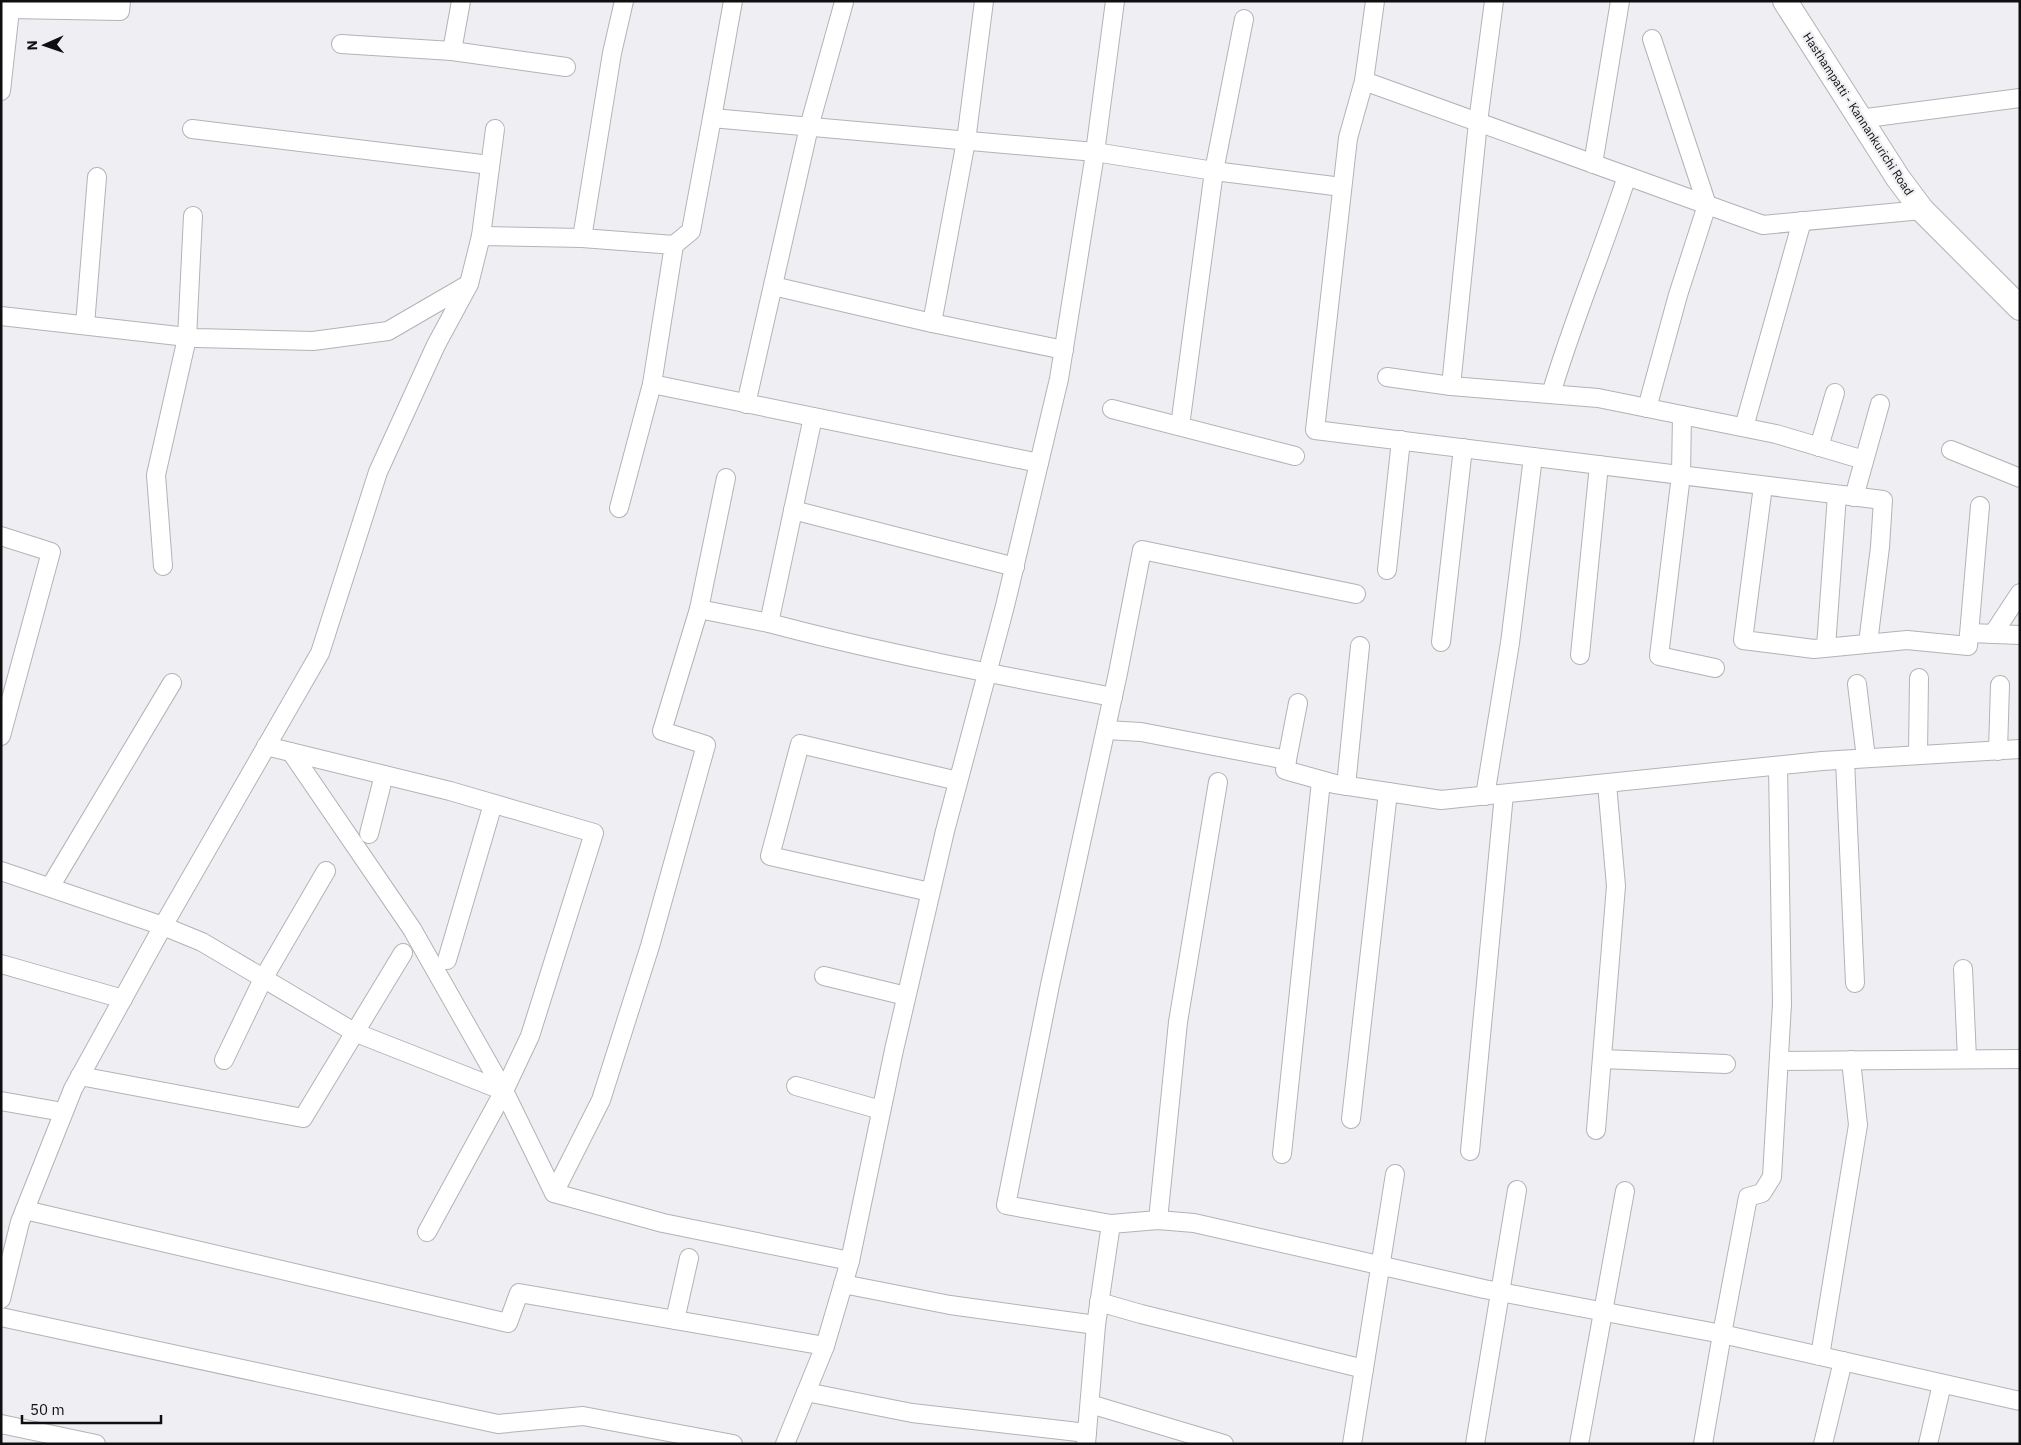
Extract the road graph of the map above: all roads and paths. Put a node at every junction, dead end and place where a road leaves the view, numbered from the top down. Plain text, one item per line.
1 (121, 1) edge
2 (461, 1) edge
3 (624, 1) edge
4 (733, 1) edge
5 (843, 1) edge
6 (984, 1) edge
7 (1115, 1) edge
8 (1374, 1) edge
9 (1494, 1) edge
10 (1620, 1) edge
11 (1785, 1) edge
12 (11, 5) edge
13 (1244, 19) dead end
14 (1652, 39) dead end
15 (341, 44) dead end
16 (452, 51) junction
17 (566, 67) dead end
18 (1364, 82) junction
19 (1, 91) edge
20 (2020, 98) edge
21 (712, 118) junction
22 (1859, 119) junction
23 (1478, 122) junction
24 (809, 127) junction
25 (192, 129) dead end
26 (496, 129) dead end
27 (966, 141) junction
28 (1095, 152) junction
29 (1593, 164) junction
30 (490, 165) junction
31 (1214, 170) junction
32 (1627, 176) junction
33 (97, 177) dead end
34 (1342, 187) junction
35 (1707, 206) junction
36 (1922, 210) junction
37 (193, 216) dead end
38 (1802, 221) junction
39 (481, 236) junction
40 (582, 238) junction
41 (674, 245) junction
42 (469, 284) junction
43 (773, 286) junction
44 (2020, 308) edge
45 (1, 316) edge
46 (932, 323) junction
47 (85, 325) junction
48 (187, 338) junction
49 (1064, 350) junction
50 (1387, 377) dead end
51 (652, 384) junction
52 (1450, 386) junction
53 (1835, 393) dead end
54 (1551, 394) junction
55 (746, 404) junction
56 (1880, 404) dead end
57 (1647, 408) junction
58 (1112, 409) dead end
59 (1682, 415) junction
60 (813, 417) junction
61 (1180, 426) junction
62 (1744, 427) junction
63 (1401, 440) junction
64 (1820, 446) junction
65 (1463, 448) junction
66 (1951, 450) dead end
67 (1295, 456) dead end
68 (1533, 457) junction
69 (1864, 460) junction
70 (1039, 464) junction
71 (1599, 465) junction
72 (1681, 475) junction
73 (726, 478) dead end
74 (2020, 478) edge
75 (1763, 486) junction
76 (1846, 496) junction
77 (1980, 506) dead end
78 (619, 508) dead end
79 (793, 510) junction
80 (1, 536) edge
81 (163, 566) dead end
82 (1015, 567) junction
83 (1387, 570) dead end
84 (2020, 593) edge
85 (1356, 594) dead end
86 (698, 609) junction
87 (769, 622) junction
88 (1970, 634) junction
89 (1993, 634) junction
90 (2020, 635) edge
91 (1441, 642) dead end
92 (1868, 643) junction
93 (1360, 646) dead end
94 (1826, 647) junction
95 (1580, 655) dead end
96 (1715, 668) dead end
97 (987, 673) junction
98 (1919, 678) dead end
99 (172, 684) dead end
100 (1857, 684) dead end
101 (2000, 685) dead end
102 (1113, 697) junction
103 (1298, 703) dead end
104 (1106, 730) junction
105 (1, 736) edge
106 (266, 746) junction
107 (2020, 750) edge
108 (1998, 751) junction
109 (291, 752) junction
110 (1918, 756) junction
111 (1866, 758) junction
112 (1287, 760) junction
113 (1846, 760) junction
114 (1778, 766) junction
115 (384, 775) junction
116 (958, 781) junction
117 (1320, 781) junction
118 (1218, 782) dead end
119 (1607, 784) junction
120 (1346, 786) junction
121 (1388, 792) junction
122 (1504, 794) junction
123 (1485, 796) junction
124 (493, 804) junction
125 (370, 834) dead end
126 (1, 871) edge
127 (326, 872) dead end
128 (50, 888) junction
129 (930, 892) junction
130 (163, 926) junction
131 (403, 954) dead end
132 (446, 960) dead end
133 (1, 964) edge
134 (1963, 969) dead end
135 (824, 976) dead end
136 (263, 979) junction
137 (1855, 983) dead end
138 (906, 996) junction
139 (123, 999) junction
140 (354, 1032) junction
141 (1602, 1058) junction
142 (2020, 1058) edge
143 (1967, 1059) junction
144 (224, 1060) dead end
145 (1851, 1060) junction
146 (1779, 1061) junction
147 (1726, 1064) dead end
148 (80, 1076) junction
149 (796, 1086) dead end
150 (504, 1091) junction
151 (1, 1101) edge
152 (881, 1110) junction
153 (64, 1112) junction
154 (1351, 1119) dead end
155 (1596, 1130) dead end
156 (1470, 1151) dead end
157 (1282, 1154) dead end
158 (1395, 1174) dead end
159 (1517, 1190) dead end
160 (1625, 1191) dead end
161 (554, 1193) junction
162 (25, 1210) junction
163 (1158, 1220) junction
164 (1111, 1224) junction
165 (427, 1232) dead end
166 (688, 1258) dead end
167 (850, 1260) junction
168 (1379, 1265) junction
169 (843, 1284) junction
170 (2, 1292) edge
171 (1500, 1292) junction
172 (1099, 1302) junction
173 (1603, 1312) junction
174 (1, 1317) edge
175 (675, 1320) junction
176 (1096, 1325) junction
177 (1722, 1334) junction
178 (825, 1346) junction
179 (1820, 1356) junction
180 (1843, 1361) junction
181 (1364, 1369) junction
182 (1942, 1384) junction
183 (806, 1392) junction
184 (2020, 1401) edge
185 (1090, 1404) junction
186 (1, 1424) edge
187 (1087, 1438) edge
188 (96, 1444) edge
189 (732, 1444) edge
190 (785, 1444) edge
191 (1224, 1444) edge
192 (1352, 1444) edge
193 (1475, 1444) edge
194 (1579, 1444) edge
195 (1703, 1444) edge
196 (1823, 1444) edge
197 (1928, 1444) edge

1 - 12 street
2 - 16 street
3 - 40 street
4 - 21 street
5 - 24 street
6 - 27 street
7 - 28 street
8 - 18 street
9 - 23 street
10 - 29 street
11 - 22 main road, Hasthampatti - Kannankurichi Road
12 - 19 street
13 - 31 street
14 - 35 street
15 - 16 street
16 - 17 street
18 - 23 street
18 - 34 street
20 - 22 street
21 - 24 street
21 - 41 street
22 - 36 main road, Hasthampatti - Kannankurichi Road
23 - 29 street
23 - 52 street
24 - 27 street
24 - 43 street
25 - 30 street
26 - 30 street
27 - 28 street
27 - 46 street
28 - 31 street
28 - 49 street
29 - 32 street
30 - 39 street
31 - 34 street
31 - 61 street
32 - 35 street
32 - 54 street
33 - 47 street
34 - 63 street
35 - 38 street
35 - 57 street
36 - 38 street
36 - 44 main road, Hasthampatti - Kannankurichi Road
37 - 48 street
38 - 62 street
39 - 40 street
39 - 42 street
40 - 41 street
41 - 51 street
42 - 48 street
42 - 106 street
43 - 46 street
43 - 55 street
45 - 47 street
46 - 49 street
47 - 48 street
48 - 81 street
49 - 70 street
50 - 52 street
51 - 55 street
51 - 78 street
52 - 54 street
53 - 64 street
54 - 57 street
55 - 60 street
56 - 69 street
57 - 59 street
58 - 61 street
59 - 62 street
59 - 72 street
60 - 70 street
60 - 79 street
61 - 67 street
62 - 64 street
63 - 65 street
63 - 83 street
64 - 69 street
65 - 68 street
65 - 91 street
66 - 74 street
68 - 71 street
68 - 123 street
69 - 76 street
70 - 82 street
71 - 72 street
71 - 95 street
72 - 75 street
72 - 96 street
73 - 86 street
75 - 76 street
75 - 94 street
76 - 92 street
76 - 94 street
77 - 88 street
79 - 82 street
79 - 87 street
80 - 105 street
82 - 97 street
84 - 89 street
85 - 102 street
86 - 87 street
86 - 161 street
87 - 97 street
88 - 89 street
88 - 92 street
89 - 90 street
92 - 94 street
93 - 120 street
97 - 102 street
97 - 116 street
98 - 110 street
99 - 128 street
100 - 111 street
101 - 108 street
102 - 104 street
103 - 112 street
104 - 112 street
104 - 164 street
106 - 109 street
106 - 130 street
107 - 108 street
108 - 110 street
109 - 115 street
109 - 150 street
110 - 111 street
111 - 113 street
112 - 117 street
113 - 114 street
113 - 137 street
114 - 119 street
114 - 146 street
115 - 124 street
115 - 125 street
116 - 129 street
116 - 129 street
117 - 120 street
117 - 157 street
118 - 163 street
119 - 122 street
119 - 141 street
120 - 121 street
121 - 123 street
121 - 154 street
122 - 123 street
122 - 156 street
124 - 132 street
124 - 150 street
126 - 128 street
127 - 136 street
128 - 130 street
129 - 138 street
130 - 136 street
130 - 139 street
131 - 140 street
133 - 139 street
134 - 143 street
135 - 138 street
136 - 140 street
136 - 144 street
138 - 152 street
139 - 148 street
140 - 148 street
140 - 150 street
141 - 147 street
141 - 155 street
142 - 143 street
143 - 145 street
145 - 146 street
145 - 179 street
146 - 177 street
148 - 153 street
149 - 152 street
150 - 161 street
150 - 165 street
151 - 153 street
152 - 167 street
153 - 162 street
158 - 168 street
159 - 171 street
160 - 173 street
161 - 167 street
162 - 170 street
162 - 175 street
163 - 164 street
163 - 168 street
164 - 172 street
166 - 175 street
167 - 169 street
168 - 171 street
168 - 181 street
169 - 176 street
169 - 178 street
171 - 173 street
171 - 193 street
172 - 176 street
172 - 181 street
173 - 177 street
173 - 194 street
174 - 189 street
175 - 178 street
176 - 185 street
177 - 179 street
177 - 195 street
178 - 183 street
179 - 180 street
180 - 182 street
180 - 196 street
181 - 192 street
182 - 184 street
182 - 197 street
183 - 187 street
183 - 190 street
185 - 187 street
185 - 191 street
186 - 188 street

